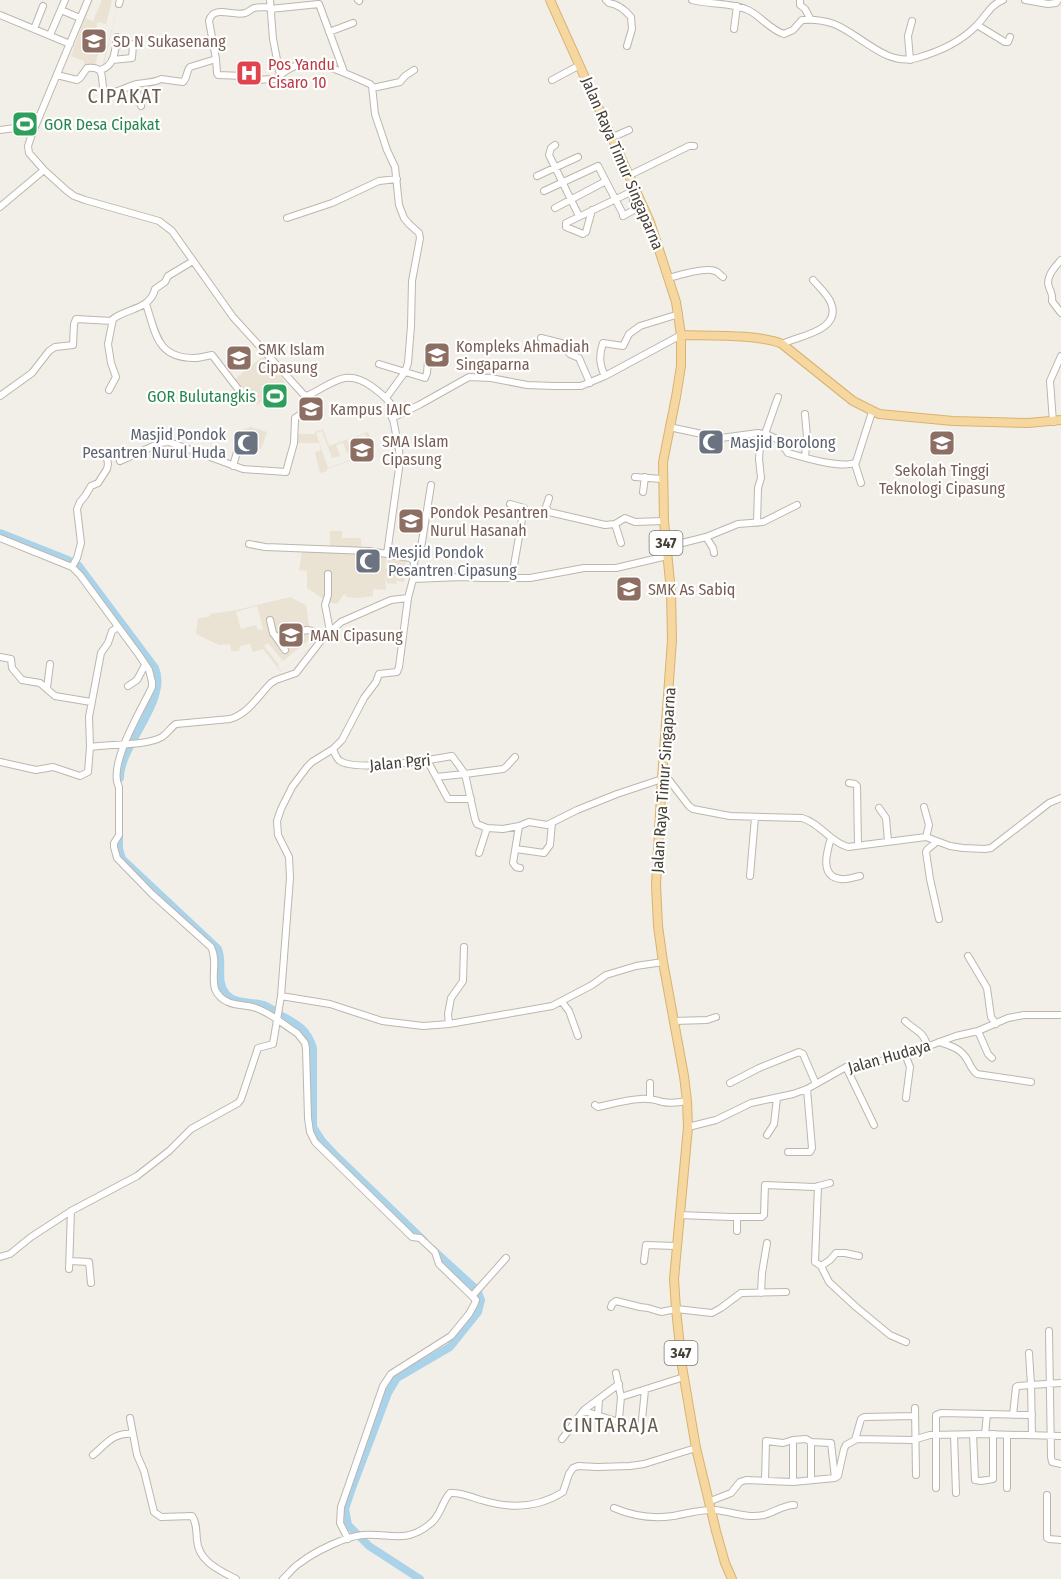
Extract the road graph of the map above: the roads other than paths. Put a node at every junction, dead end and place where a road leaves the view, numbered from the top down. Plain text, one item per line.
1 (65, 0) edge
2 (88, 0) edge
3 (550, 0) edge
4 (606, 0) edge
5 (692, 0) edge
6 (800, 0) edge
7 (1003, 0) edge
8 (1025, 0) edge
9 (1058, 0) edge
10 (1043, 1) edge
11 (322, 2) edge
12 (270, 5) edge
13 (43, 6) dead end
14 (736, 6) junction
15 (61, 10) junction
16 (0, 15) edge
17 (80, 18) junction
18 (811, 20) junction
19 (912, 21) dead end
20 (353, 23) dead end
21 (977, 25) junction
22 (34, 29) junction
23 (734, 29) dead end
24 (329, 32) junction
25 (50, 35) junction
26 (117, 37) dead end
27 (1010, 37) dead end
28 (70, 44) junction
29 (116, 45) junction
30 (627, 46) dead end
31 (216, 59) junction
32 (112, 60) junction
33 (910, 60) junction
34 (580, 65) junction
35 (100, 70) junction
36 (414, 70) dead end
37 (344, 72) junction
38 (57, 75) junction
39 (280, 75) junction
40 (552, 80) dead end
41 (135, 85) junction
42 (289, 86) dead end
43 (373, 88) junction
44 (141, 106) dead end
45 (0, 130) edge
46 (629, 130) dead end
47 (32, 134) junction
48 (613, 137) junction
49 (555, 145) dead end
50 (694, 146) dead end
51 (578, 157) dead end
52 (555, 168) junction
53 (44, 170) junction
54 (537, 176) dead end
55 (630, 176) junction
56 (397, 179) junction
57 (606, 181) junction
58 (562, 183) junction
59 (635, 190) junction
60 (544, 191) dead end
61 (570, 199) junction
62 (615, 199) junction
63 (643, 205) junction
64 (0, 207) edge
65 (555, 208) dead end
66 (634, 209) junction
67 (592, 210) junction
68 (579, 216) junction
69 (287, 218) dead end
70 (190, 256) junction
71 (1060, 260) edge
72 (669, 278) junction
73 (723, 278) dead end
74 (813, 280) dead end
75 (146, 304) junction
76 (1061, 313) edge
77 (679, 314) junction
78 (112, 321) junction
79 (681, 335) junction
80 (541, 338) dead end
81 (782, 344) junction
82 (429, 348) dead end
83 (1061, 356) edge
84 (379, 364) dead end
85 (405, 372) junction
86 (605, 376) junction
87 (590, 382) junction
88 (238, 389) dead end
89 (109, 390) dead end
90 (307, 395) junction
91 (0, 396) edge
92 (778, 397) dead end
93 (386, 398) junction
94 (872, 412) junction
95 (805, 414) dead end
96 (392, 418) junction
97 (1057, 421) edge
98 (669, 427) junction
99 (763, 434) junction
100 (106, 452) dead end
101 (237, 452) dead end
102 (805, 458) junction
103 (120, 461) dead end
104 (855, 464) junction
105 (233, 465) junction
106 (635, 477) dead end
107 (645, 477) junction
108 (662, 479) junction
109 (861, 483) dead end
110 (431, 485) dead end
111 (643, 492) dead end
112 (429, 496) junction
113 (549, 498) dead end
114 (439, 499) dead end
115 (510, 504) dead end
116 (796, 505) dead end
117 (664, 521) junction
118 (757, 523) junction
119 (615, 524) junction
120 (706, 537) junction
121 (0, 538) edge
122 (621, 543) dead end
123 (249, 544) dead end
124 (667, 552) junction
125 (714, 553) dead end
126 (387, 554) junction
127 (414, 561) junction
128 (73, 565) junction
129 (328, 574) dead end
130 (512, 578) junction
131 (413, 579) junction
132 (408, 598) junction
133 (270, 620) dead end
134 (118, 627) junction
135 (330, 632) junction
136 (276, 637) junction
137 (323, 638) junction
138 (285, 650) dead end
139 (0, 657) edge
140 (50, 664) dead end
141 (145, 665) junction
142 (128, 686) dead end
143 (47, 688) junction
144 (92, 702) junction
145 (129, 744) junction
146 (90, 747) junction
147 (333, 749) junction
148 (515, 757) dead end
149 (428, 760) junction
150 (0, 762) edge
151 (465, 774) junction
152 (436, 777) junction
153 (662, 778) junction
154 (849, 783) dead end
155 (1061, 798) edge
156 (471, 799) junction
157 (924, 807) dead end
158 (879, 808) dead end
159 (755, 817) junction
160 (552, 823) junction
161 (519, 826) junction
162 (487, 828) junction
163 (926, 837) junction
164 (831, 838) junction
165 (888, 841) junction
166 (936, 841) junction
167 (858, 845) junction
168 (516, 849) junction
169 (479, 853) dead end
170 (520, 868) dead end
171 (750, 876) dead end
172 (860, 876) dead end
173 (939, 919) dead end
174 (464, 947) dead end
175 (968, 956) dead end
176 (663, 962) junction
177 (281, 996) junction
178 (562, 1002) junction
179 (1061, 1016) edge
180 (716, 1017) dead end
181 (277, 1020) junction
182 (674, 1021) junction
183 (905, 1021) dead end
184 (449, 1024) junction
185 (996, 1024) junction
186 (978, 1031) junction
187 (578, 1036) dead end
188 (938, 1042) junction
189 (927, 1046) junction
190 (905, 1054) junction
191 (992, 1058) dead end
192 (846, 1068) junction
193 (1031, 1082) dead end
194 (650, 1083) dead end
195 (730, 1083) dead end
196 (816, 1084) junction
197 (807, 1089) junction
198 (650, 1098) junction
199 (777, 1098) junction
200 (906, 1098) dead end
201 (687, 1101) junction
202 (595, 1105) dead end
203 (688, 1124) junction
204 (874, 1125) dead end
205 (767, 1135) dead end
206 (788, 1152) dead end
207 (830, 1183) dead end
208 (818, 1186) junction
209 (71, 1211) junction
210 (679, 1215) junction
211 (737, 1218) junction
212 (737, 1231) dead end
213 (766, 1243) dead end
214 (676, 1246) junction
215 (859, 1256) dead end
216 (0, 1257) edge
217 (506, 1258) dead end
218 (70, 1261) junction
219 (644, 1261) dead end
220 (821, 1266) junction
221 (69, 1269) dead end
222 (91, 1283) dead end
223 (786, 1292) dead end
224 (475, 1293) junction
225 (761, 1293) junction
226 (611, 1307) dead end
227 (676, 1309) junction
228 (1049, 1330) dead end
229 (906, 1342) dead end
230 (1029, 1353) dead end
231 (616, 1373) dead end
232 (684, 1377) junction
233 (1061, 1383) edge
234 (619, 1384) junction
235 (1031, 1384) junction
236 (1051, 1384) junction
237 (645, 1390) junction
238 (621, 1397) junction
239 (599, 1399) junction
240 (915, 1408) dead end
241 (584, 1411) junction
242 (987, 1414) junction
243 (1013, 1415) junction
244 (1032, 1415) junction
245 (598, 1416) junction
246 (915, 1416) junction
247 (130, 1418) dead end
248 (619, 1422) junction
249 (641, 1429) dead end
250 (618, 1430) dead end
251 (133, 1434) junction
252 (973, 1434) junction
253 (986, 1434) junction
254 (993, 1434) junction
255 (936, 1435) junction
256 (954, 1435) junction
257 (1007, 1435) junction
258 (1032, 1435) junction
259 (1051, 1436) junction
260 (1061, 1436) edge
261 (562, 1439) dead end
262 (916, 1439) junction
263 (793, 1440) junction
264 (855, 1440) junction
265 (811, 1442) junction
266 (696, 1449) junction
267 (93, 1455) dead end
268 (1061, 1464) edge
269 (916, 1475) dead end
270 (835, 1478) junction
271 (811, 1480) junction
272 (765, 1481) junction
273 (793, 1482) junction
274 (936, 1488) dead end
275 (1007, 1488) dead end
276 (956, 1493) dead end
277 (1047, 1495) dead end
278 (794, 1505) dead end
279 (709, 1506) junction
280 (614, 1508) dead end
281 (349, 1538) junction
282 (1061, 1540) edge
283 (236, 1579) edge
284 (283, 1579) edge
285 (732, 1579) edge

1 - 15 street
2 - 17 street
3 - 34 main road, Jalan Raya Timur Singaparna / 347
4 - 30 street
5 - 14 street
6 - 18 street
7 - 21 street
8 - 10 street
9 - 10 street
11 - 12 street
11 - 24 street
12 - 31 street
12 - 39 street
13 - 22 street
14 - 18 street
14 - 23 street
15 - 17 street
15 - 25 street
16 - 22 street
17 - 28 street
18 - 33 street
19 - 33 street
20 - 24 street
21 - 27 street
21 - 33 street
22 - 25 street
24 - 37 street
25 - 28 street
26 - 29 street
28 - 38 street
29 - 32 street
29 - 32 street
31 - 39 street
31 - 41 street
32 - 35 street
34 - 40 street
34 - 48 main road, Jalan Raya Timur Singaparna / 347
35 - 38 street
35 - 41 street
36 - 43 street
37 - 39 street
37 - 43 street
38 - 47 street
39 - 42 street
41 - 44 street
43 - 56 street
45 - 47 street
46 - 48 street
47 - 53 street
48 - 55 main road, Jalan Raya Timur Singaparna / 347
49 - 52 street
50 - 55 street
51 - 52 street
52 - 54 street
52 - 58 street
53 - 64 street
53 - 70 street
55 - 59 main road, Jalan Raya Timur Singaparna / 347
56 - 69 street
56 - 85 street
57 - 58 street
57 - 61 street
57 - 62 street
58 - 60 street
58 - 61 street
59 - 62 street
59 - 63 main road, Jalan Raya Timur Singaparna / 347
59 - 66 street
61 - 65 street
61 - 68 street
62 - 66 street
62 - 67 street
63 - 66 street
63 - 72 main road, Jalan Raya Timur Singaparna / 347
67 - 68 street
67 - 68 street
70 - 75 street
70 - 90 street
71 - 76 street
72 - 73 street
72 - 77 main road, Jalan Raya Timur Singaparna / 347
74 - 81 street
75 - 78 street
75 - 88 street
77 - 79 main road, Jalan Raya Timur Singaparna / 347
77 - 86 street
78 - 89 street
78 - 91 street
79 - 81 main road
79 - 86 street
79 - 98 main road, Jalan Raya Timur Singaparna / 347
80 - 87 street
81 - 94 main road
82 - 85 street
83 - 97 street
84 - 85 street
85 - 93 street
86 - 87 street
87 - 96 street
90 - 93 street
90 - 105 street
92 - 99 street
93 - 96 street
94 - 97 main road
94 - 104 street
95 - 102 street
96 - 126 street
98 - 99 street
98 - 108 main road, Jalan Raya Timur Singaparna / 347
99 - 102 street
99 - 118 street
100 - 128 street
101 - 105 street
102 - 104 street
103 - 105 street
104 - 109 street
106 - 107 street
107 - 108 street
107 - 111 street
108 - 117 main road, Jalan Raya Timur Singaparna / 347
110 - 112 street
112 - 114 street
112 - 127 street
113 - 119 street
115 - 130 street
116 - 118 street
117 - 119 street
117 - 124 main road, Jalan Raya Timur Singaparna / 347
118 - 120 street
119 - 122 street
120 - 124 street
120 - 125 street
121 - 128 street
123 - 126 street
124 - 130 street
124 - 153 main road, Jalan Raya Timur Singaparna / 347
126 - 127 street
127 - 131 street
128 - 134 street
129 - 135 street
130 - 131 street
131 - 132 street
132 - 135 street
132 - 147 street
133 - 136 street
134 - 141 street
134 - 144 street
135 - 137 street
136 - 137 street
136 - 138 street
137 - 145 street
139 - 143 street
140 - 143 street
141 - 142 street
141 - 145 street
143 - 144 street
144 - 146 street
145 - 146 street
145 - 181 street
146 - 150 street
147 - 149 street, Jalan Pgri
147 - 177 street
148 - 151 street
149 - 151 street, Jalan Pgri
149 - 152 street
151 - 152 street
151 - 156 street
152 - 156 street
153 - 159 street
153 - 160 street
153 - 176 main road, Jalan Raya Timur Singaparna / 347
154 - 167 street
155 - 166 street
156 - 162 street
157 - 163 street
158 - 165 street
159 - 164 street
159 - 171 street
160 - 161 street
160 - 168 street
161 - 162 street
161 - 168 street
162 - 169 street
163 - 165 street
163 - 166 street
164 - 167 street
164 - 172 street
165 - 167 street
166 - 173 street
168 - 170 street
174 - 184 street
175 - 185 street
176 - 178 street
176 - 182 main road, Jalan Raya Timur Singaparna / 347
177 - 181 street
177 - 184 street
178 - 184 street
178 - 187 street
179 - 185 street, Jalan Hudaya
180 - 182 street
181 - 209 street
181 - 224 street
182 - 201 main road, Jalan Raya Timur Singaparna / 347
183 - 189 street
185 - 186 street, Jalan Hudaya
186 - 188 street, Jalan Hudaya
186 - 191 street
188 - 189 street, Jalan Hudaya
188 - 193 street
189 - 190 street, Jalan Hudaya
190 - 192 street, Jalan Hudaya
190 - 200 street
192 - 196 street, Jalan Hudaya
192 - 204 street
194 - 198 street
195 - 196 street
196 - 197 street, Jalan Hudaya
197 - 199 street, Jalan Hudaya
197 - 206 street
198 - 201 street
198 - 202 street
199 - 203 street, Jalan Hudaya
199 - 205 street
201 - 203 main road, Jalan Raya Timur Singaparna / 347
203 - 210 main road, Jalan Raya Timur Singaparna / 347
207 - 208 street
208 - 211 street
208 - 220 street
209 - 216 street
209 - 218 street
210 - 211 street
210 - 214 main road, Jalan Raya Timur Singaparna / 347
211 - 212 street
213 - 225 street
214 - 219 street
214 - 227 main road, Jalan Raya Timur Singaparna / 347
215 - 220 street
217 - 224 street
218 - 221 street
218 - 222 street
220 - 229 street
223 - 225 street
224 - 281 street
225 - 227 street
226 - 227 street
227 - 232 main road, Jalan Raya Timur Singaparna / 347
228 - 236 street
230 - 235 street
231 - 234 street
232 - 237 street
232 - 266 main road, Jalan Raya Timur Singaparna / 347
233 - 236 street
234 - 238 street
234 - 239 street
235 - 236 street
235 - 243 street
235 - 244 street
236 - 259 street
237 - 238 street
237 - 249 street
238 - 248 street
239 - 241 street
239 - 245 street
240 - 246 street
241 - 245 street
241 - 261 street
242 - 243 street
242 - 253 street
242 - 255 street
243 - 244 street
244 - 258 street
245 - 248 street
246 - 262 street
246 - 264 street
247 - 251 street
248 - 250 street
251 - 267 street
251 - 283 street
252 - 253 street
252 - 254 street
252 - 256 street
253 - 254 street
254 - 257 street
255 - 256 street
255 - 262 street
255 - 274 street
256 - 276 street
257 - 258 street
257 - 275 street
258 - 259 street
259 - 260 street
259 - 268 street
262 - 264 street
262 - 269 street
263 - 265 street
263 - 272 street
263 - 273 street
264 - 270 street
265 - 270 street
265 - 271 street
266 - 279 main road, Jalan Raya Timur Singaparna / 347
266 - 281 street
270 - 271 street
271 - 273 street
272 - 273 street
272 - 279 street
277 - 282 street
278 - 279 street
279 - 280 street
279 - 285 main road, Jalan Raya Timur Singaparna / 347
281 - 284 street

